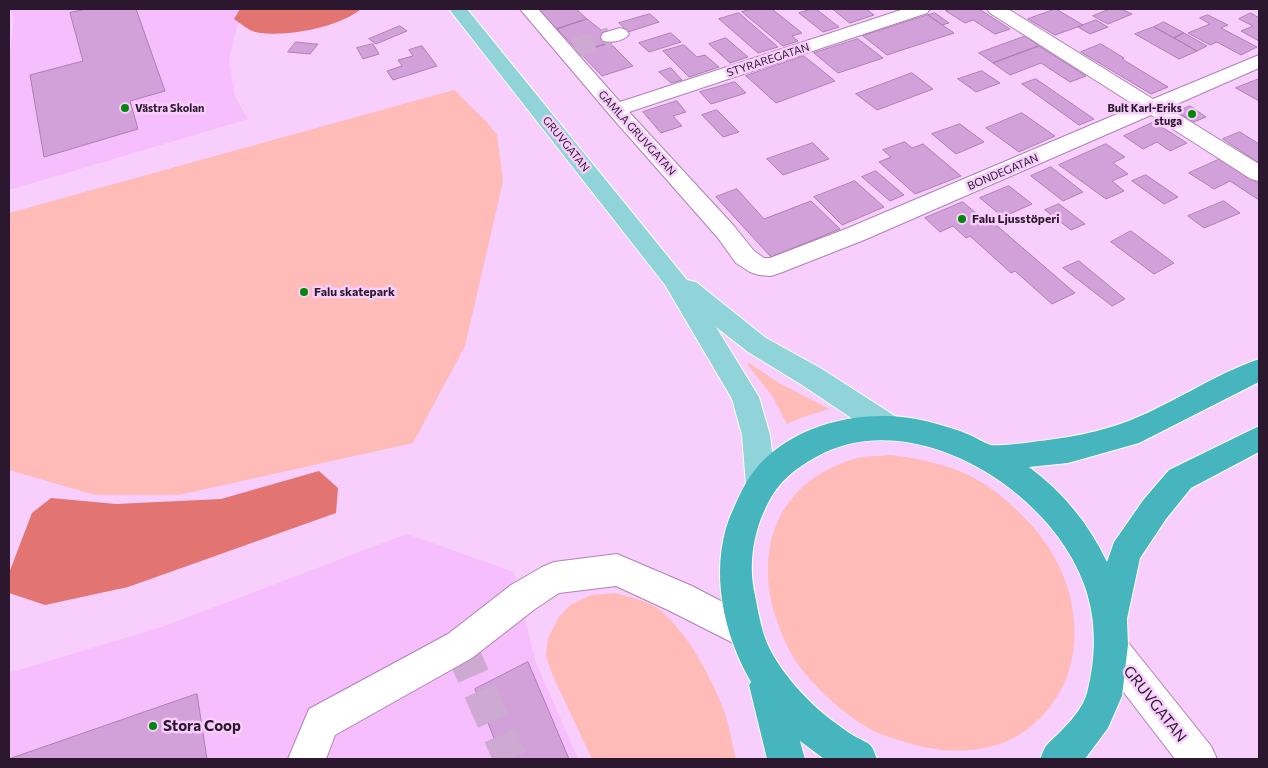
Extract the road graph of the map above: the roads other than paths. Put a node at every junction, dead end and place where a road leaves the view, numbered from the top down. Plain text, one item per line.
1 (458, 9) edge
2 (529, 9) edge
3 (921, 9) edge
4 (996, 9) edge
5 (1259, 62) edge
6 (1155, 107) junction
7 (616, 110) junction
8 (1259, 174) edge
9 (745, 257) joint
10 (674, 279) junction
11 (1259, 370) edge
12 (888, 427) junction
13 (1259, 438) edge
14 (991, 458) junction
15 (761, 485) junction
16 (1111, 634) junction
17 (753, 648) junction
18 (307, 759) edge
19 (786, 759) edge
20 (858, 759) edge
21 (1059, 759) edge
22 (1198, 759) edge

1 - 10 main road, GRUVGATAN
2 - 7 street, GAMLA GRUVGATAN
3 - 7 street, STYRAREGATAN
4 - 6 street
5 - 6 street, BONDEGATAN
6 - 8 street
6 - 9 street, BONDEGATAN
7 - 9 street, GAMLA GRUVGATAN
10 - 12 main road, GRUVGATAN
10 - 15 main road, GRUVGATAN
11 - 14 highway
12 - 14 highway
12 - 15 highway
13 - 16 highway
14 - 16 highway
15 - 17 highway
16 - 21 highway
16 - 22 street, GRUVGATAN
17 - 18 street
17 - 19 highway
17 - 20 highway

